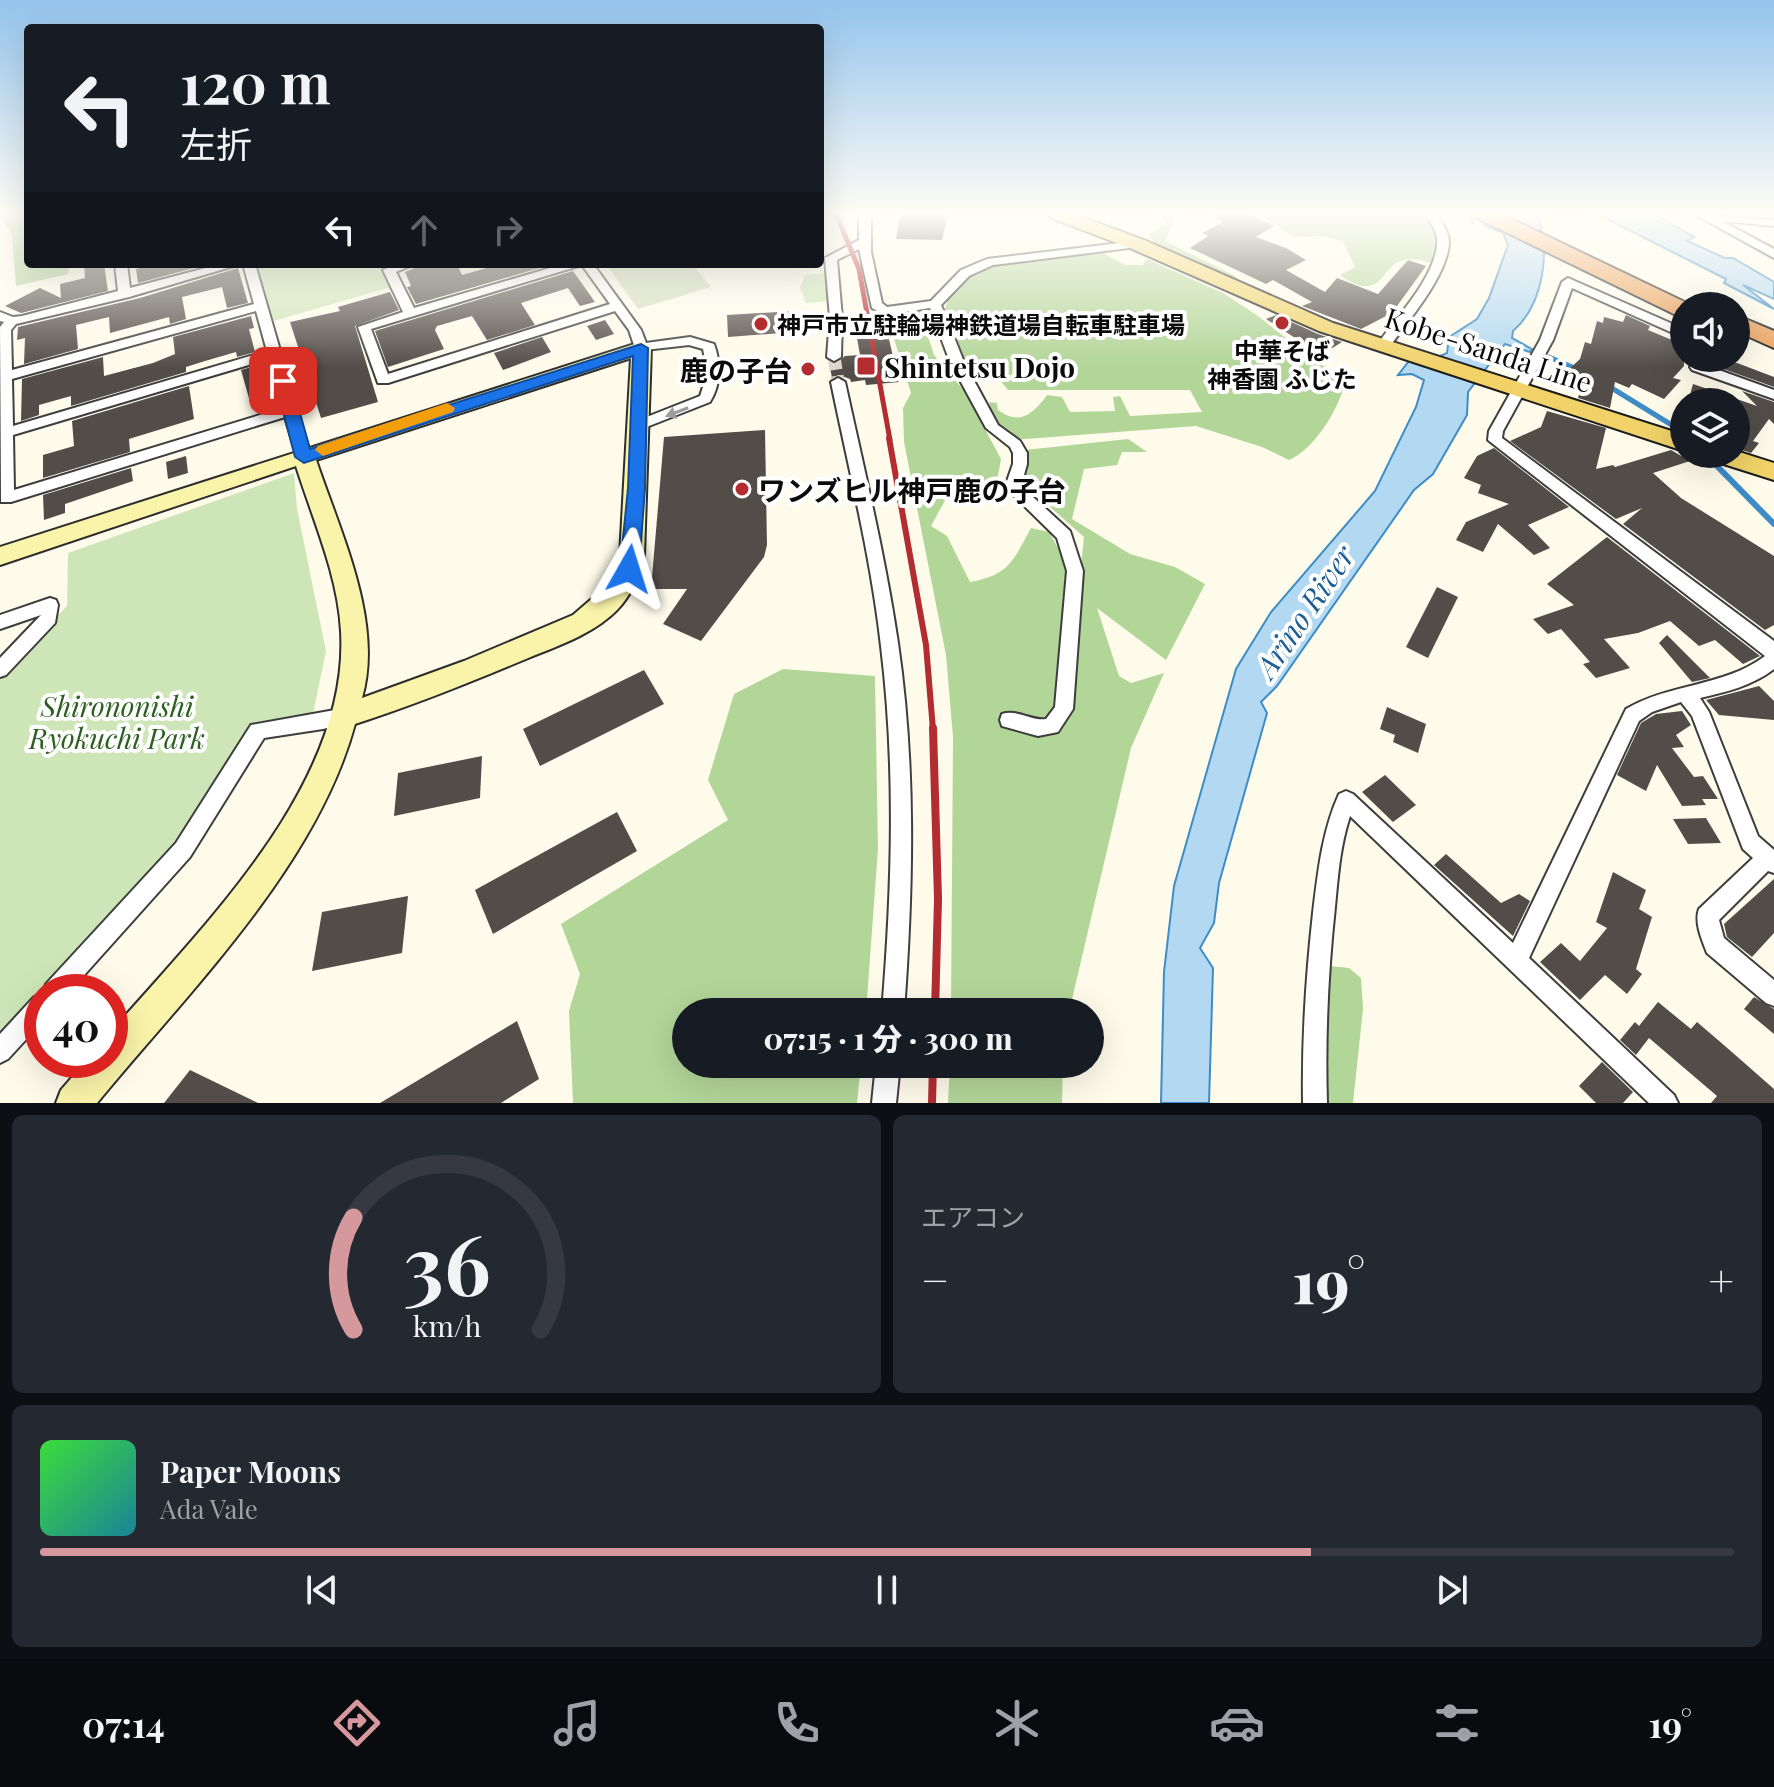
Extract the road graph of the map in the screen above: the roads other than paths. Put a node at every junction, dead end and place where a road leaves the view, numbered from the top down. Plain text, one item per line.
1 (832, 265) edge
2 (870, 265) edge
3 (983, 265) edge
4 (1184, 265) edge
5 (1436, 265) edge
6 (1602, 265) edge
7 (1613, 265) edge
8 (122, 268) edge
9 (220, 268) edge
10 (250, 268) edge
11 (396, 268) edge
12 (564, 268) edge
13 (590, 268) edge
14 (1673, 292) edge
15 (125, 294) junction
16 (1670, 302) edge
17 (935, 304) junction
18 (261, 306) junction
19 (617, 306) junction
20 (410, 314) junction
21 (6, 318) edge
22 (1670, 328) edge
23 (1750, 329) edge
24 (1774, 341) edge
25 (1750, 343) edge
26 (1383, 346) junction
27 (641, 348) junction
28 (275, 353) junction
29 (1774, 356) edge
30 (834, 357) tunnel mouth
31 (1711, 372) edge
32 (4, 377) junction
33 (838, 382) tunnel mouth
34 (1519, 389) junction
35 (1774, 395) edge
36 (291, 410) junction
37 (639, 425) junction
38 (4, 433) junction
39 (1670, 438) edge
40 (304, 457) junction
41 (1750, 464) edge
42 (1774, 472) edge
43 (0, 556) edge
44 (0, 622) edge
45 (1773, 650) edge
46 (0, 670) edge
47 (1685, 693) junction
48 (348, 715) junction
49 (1009, 720) dead end
50 (1770, 861) edge
51 (1516, 961) junction
52 (70, 974) edge
53 (1774, 995) edge
54 (894, 998) edge
55 (24, 1025) edge
56 (128, 1038) edge
57 (0, 1051) edge
58 (95, 1078) edge
59 (887, 1078) edge
60 (74, 1103) edge
61 (884, 1103) edge
62 (1315, 1103) edge
63 (1666, 1103) edge

1 - 30 street
2 - 17 street
3 - 17 street
4 - 26 main road, Kobe-Sanda Line
5 - 26 street
6 - 16 highway
7 - 14 highway
8 - 15 street
9 - 15 street
10 - 18 street
11 - 20 street
12 - 20 street
13 - 19 street
15 - 21 street
17 - 49 street
18 - 28 street
18 - 32 street
19 - 20 street
19 - 27 street
21 - 32 street
22 - 34 street
23 - 24 highway
25 - 29 highway
26 - 34 main road, Kobe-Sanda Line
27 - 37 street
27 -> 37 street
27 - 40 street
28 - 36 street
28 - 38 street
31 - 35 street
32 - 38 street
33 - 54 street
34 - 39 main road, Kobe-Sanda Line
34 - 45 street
36 - 38 street
36 - 40 street
37 - 48 street
40 - 43 street
40 - 48 street
41 - 42 main road
44 - 46 street
45 - 47 street
47 - 50 street
47 - 51 street
48 - 52 street
48 - 56 street
50 - 53 street
51 - 62 street
51 - 63 street
55 - 57 street
58 - 60 street
59 - 61 street

